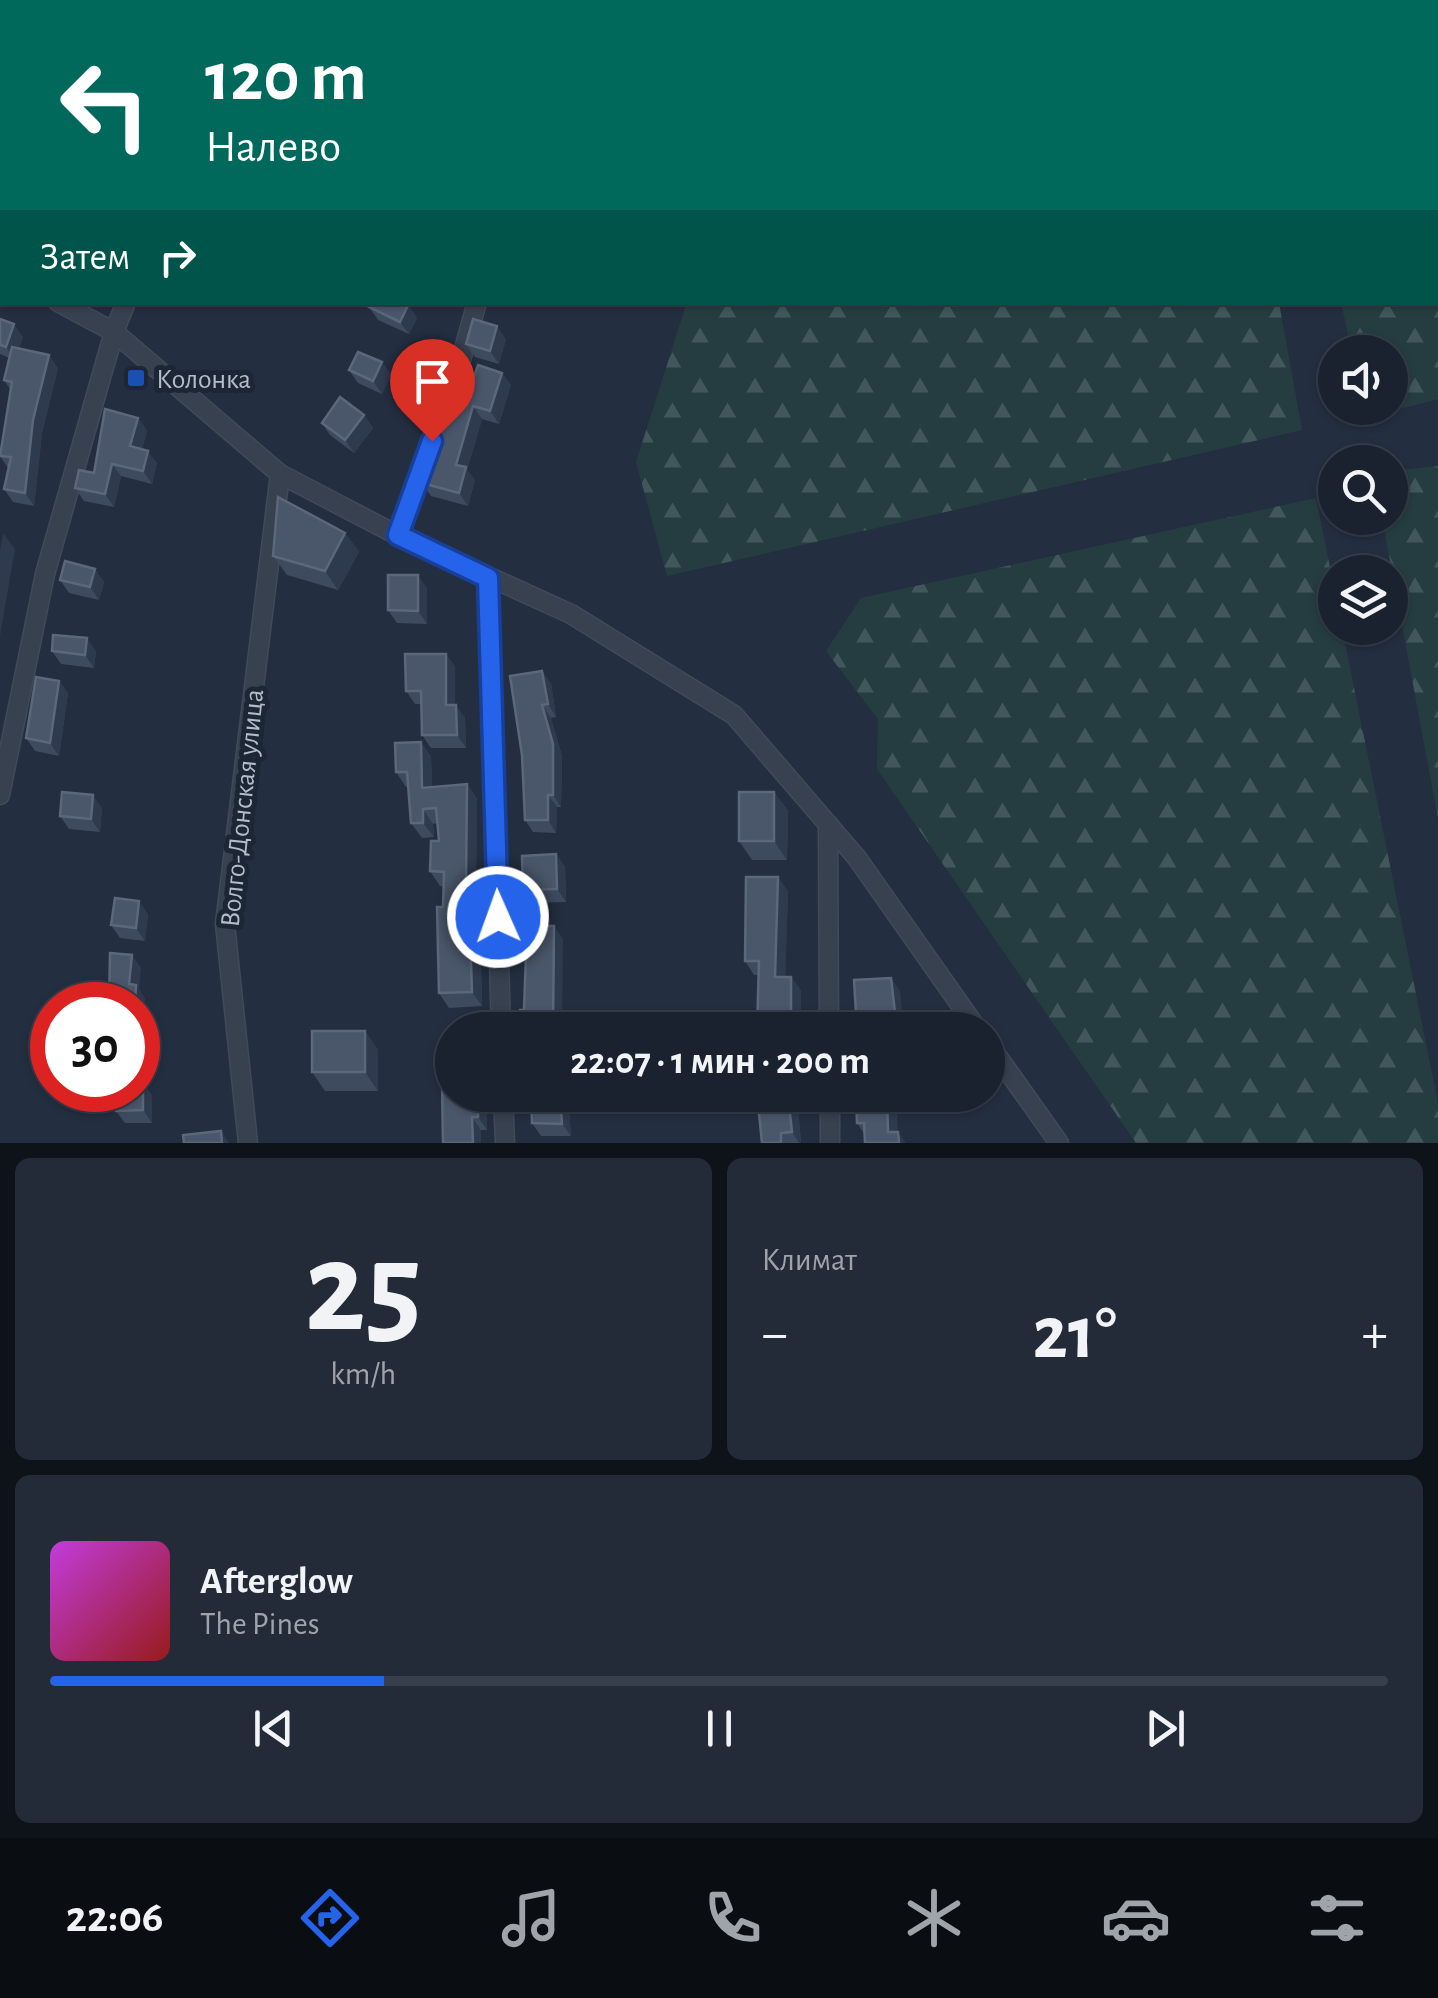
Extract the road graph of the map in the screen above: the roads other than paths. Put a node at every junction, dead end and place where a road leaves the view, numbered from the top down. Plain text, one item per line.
1 (64, 305) edge
2 (125, 305) edge
3 (476, 305) edge
4 (114, 332) junction
5 (280, 474) junction
6 (398, 535) junction
7 (488, 578) junction
8 (0, 795) edge
9 (828, 824) junction
10 (500, 1012) edge
11 (829, 1012) edge
12 (965, 1012) edge
13 (1005, 1067) edge
14 (503, 1112) edge
15 (830, 1112) edge
16 (248, 1143) edge
17 (504, 1143) edge
18 (830, 1143) edge
19 (1059, 1143) edge

1 - 4 street
2 - 4 street
3 - 6 street
4 - 5 street
4 - 8 street
5 - 6 street
5 - 16 street, Волго-Донская улица
6 - 7 street
7 - 9 street
7 - 10 street
9 - 11 street
9 - 12 street
13 - 19 street
14 - 17 street
15 - 18 street

